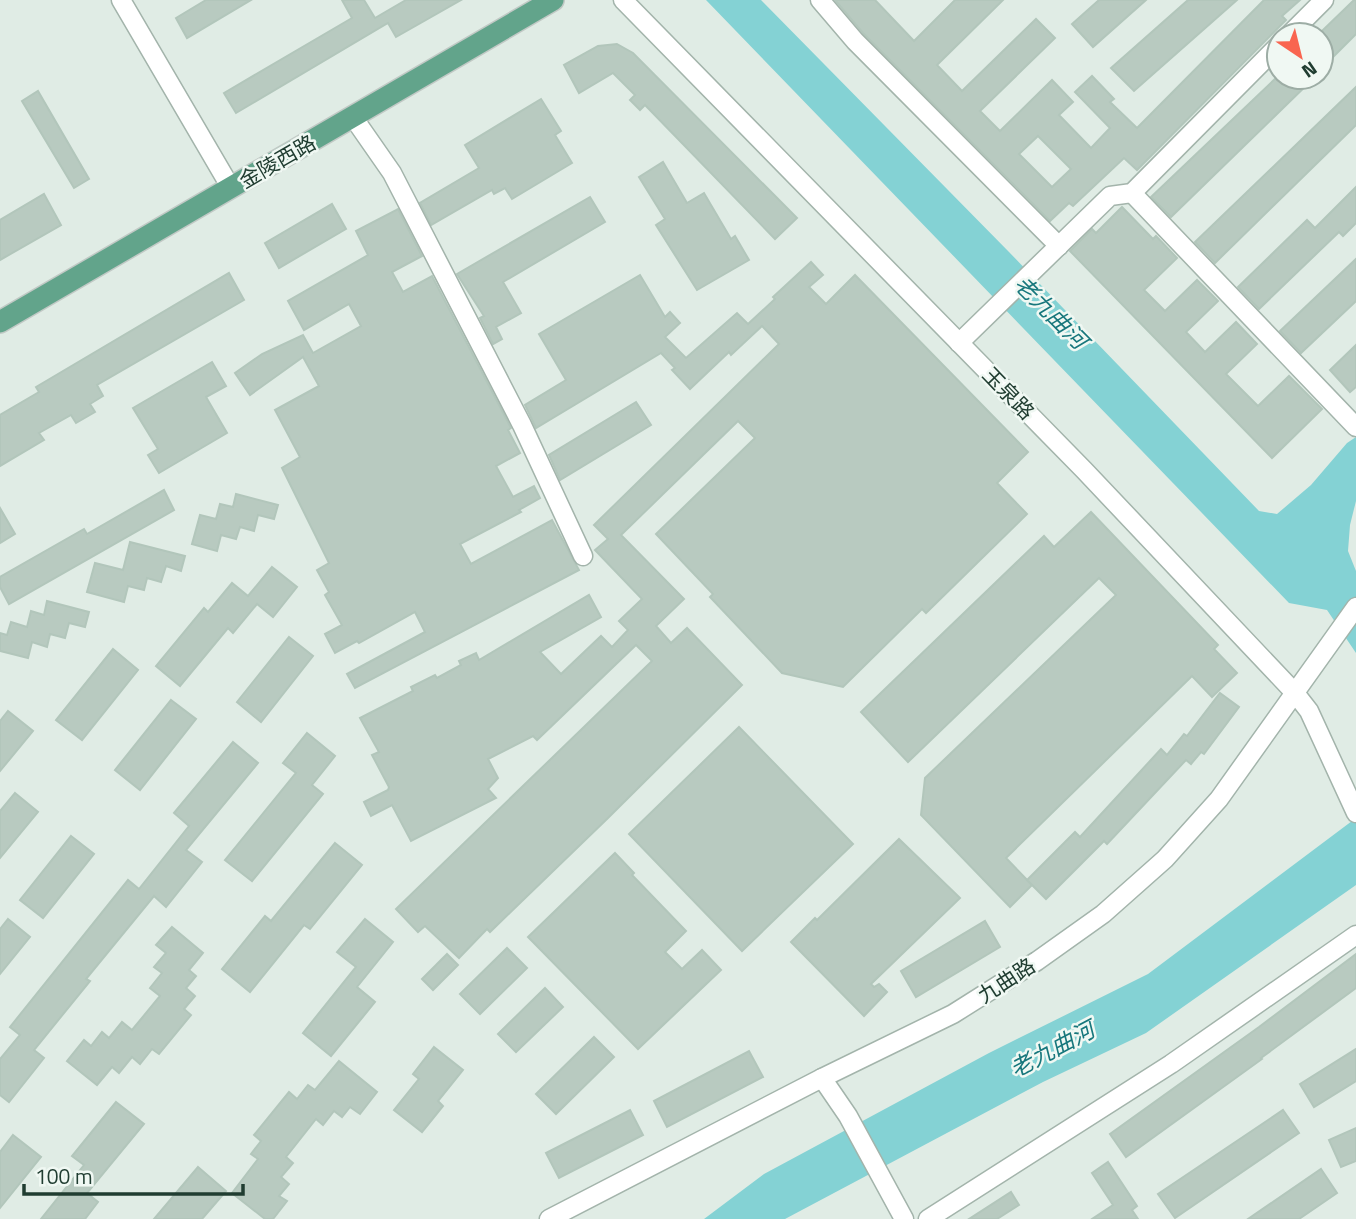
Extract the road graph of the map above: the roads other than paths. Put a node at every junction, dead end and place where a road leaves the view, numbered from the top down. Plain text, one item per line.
1 (121, 0) edge
2 (553, 0) edge
3 (623, 0) edge
4 (820, 0) edge
5 (1324, 0) edge
6 (1303, 21) edge
7 (1265, 59) edge
8 (353, 117) junction
9 (231, 188) junction
10 (1132, 193) junction
11 (1059, 246) junction
12 (0, 323) edge
13 (960, 342) junction
14 (1352, 422) edge
15 (583, 556) dead end
16 (1356, 607) edge
17 (1295, 693) junction
18 (1353, 807) edge
19 (1356, 935) edge
20 (822, 1078) junction
21 (549, 1219) edge
22 (904, 1219) edge
23 (928, 1219) edge

1 - 9 street
2 - 8 main road, 金陵西路
3 - 13 street, 玉泉路
4 - 11 street
5 - 6 street
7 - 10 street
8 - 9 main road, 金陵西路
8 - 15 street
9 - 12 main road, 金陵西路
10 - 11 street
10 - 14 street
11 - 13 street
13 - 17 street, 玉泉路
16 - 17 street, 九曲路
17 - 18 street, 玉泉路
17 - 20 street, 九曲路
19 - 23 street
20 - 21 street, 九曲路
20 - 22 street

